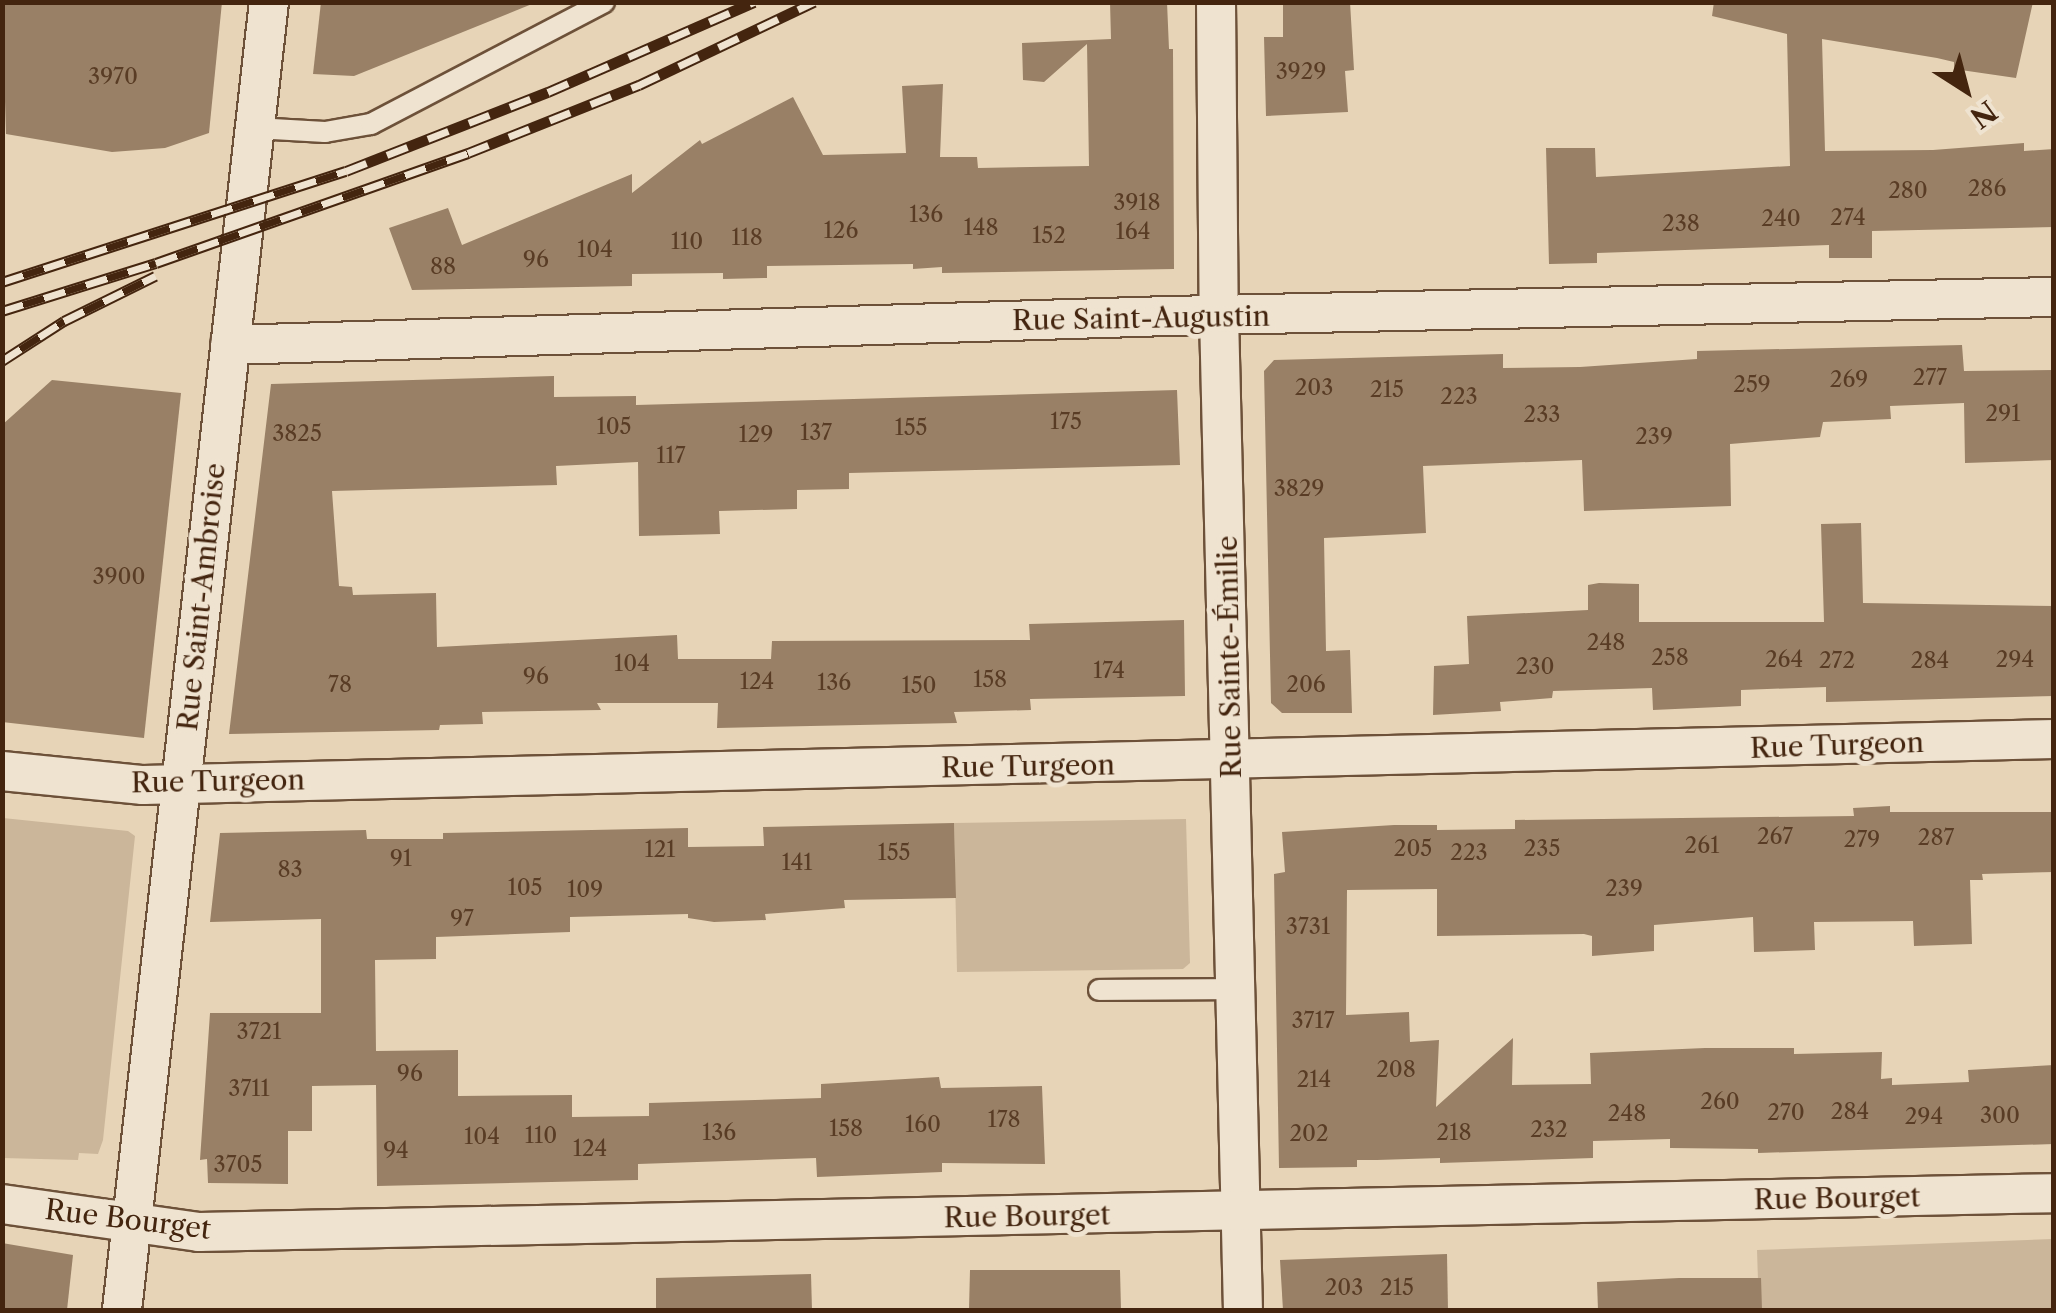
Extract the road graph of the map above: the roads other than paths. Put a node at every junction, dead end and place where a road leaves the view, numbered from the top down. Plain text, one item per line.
1 (270, 2) edge
2 (604, 2) edge
3 (1216, 2) edge
4 (255, 128) junction
5 (2054, 297) edge
6 (1219, 316) junction
7 (230, 346) junction
8 (2054, 740) edge
9 (1232, 762) junction
10 (2, 770) edge
11 (181, 783) junction
12 (1236, 989) junction
13 (1099, 990) dead end
14 (2054, 1193) edge
15 (2, 1204) edge
16 (1242, 1212) junction
17 (131, 1220) junction
18 (122, 1310) edge
19 (1243, 1310) edge

1 - 4 street, Rue Saint-Ambroise
2 - 4 lane
3 - 6 street, Rue Sainte-Émilie
4 - 7 street, Rue Saint-Ambroise
5 - 6 street, Rue Saint-Augustin
6 - 7 street, Rue Saint-Augustin
6 - 9 street, Rue Sainte-Émilie
7 - 11 street, Rue Saint-Ambroise
8 - 9 street, Rue Turgeon
9 - 11 street, Rue Turgeon
9 - 12 street, Rue Sainte-Émilie
10 - 11 street, Rue Turgeon
11 - 17 street, Rue Saint-Ambroise
12 - 13 lane
12 - 16 street, Rue Sainte-Émilie
14 - 16 street, Rue Bourget
15 - 17 street, Rue Bourget
16 - 17 street, Rue Bourget
16 - 19 street, Rue Sainte-Émilie
17 - 18 street, Rue Saint-Ambroise

